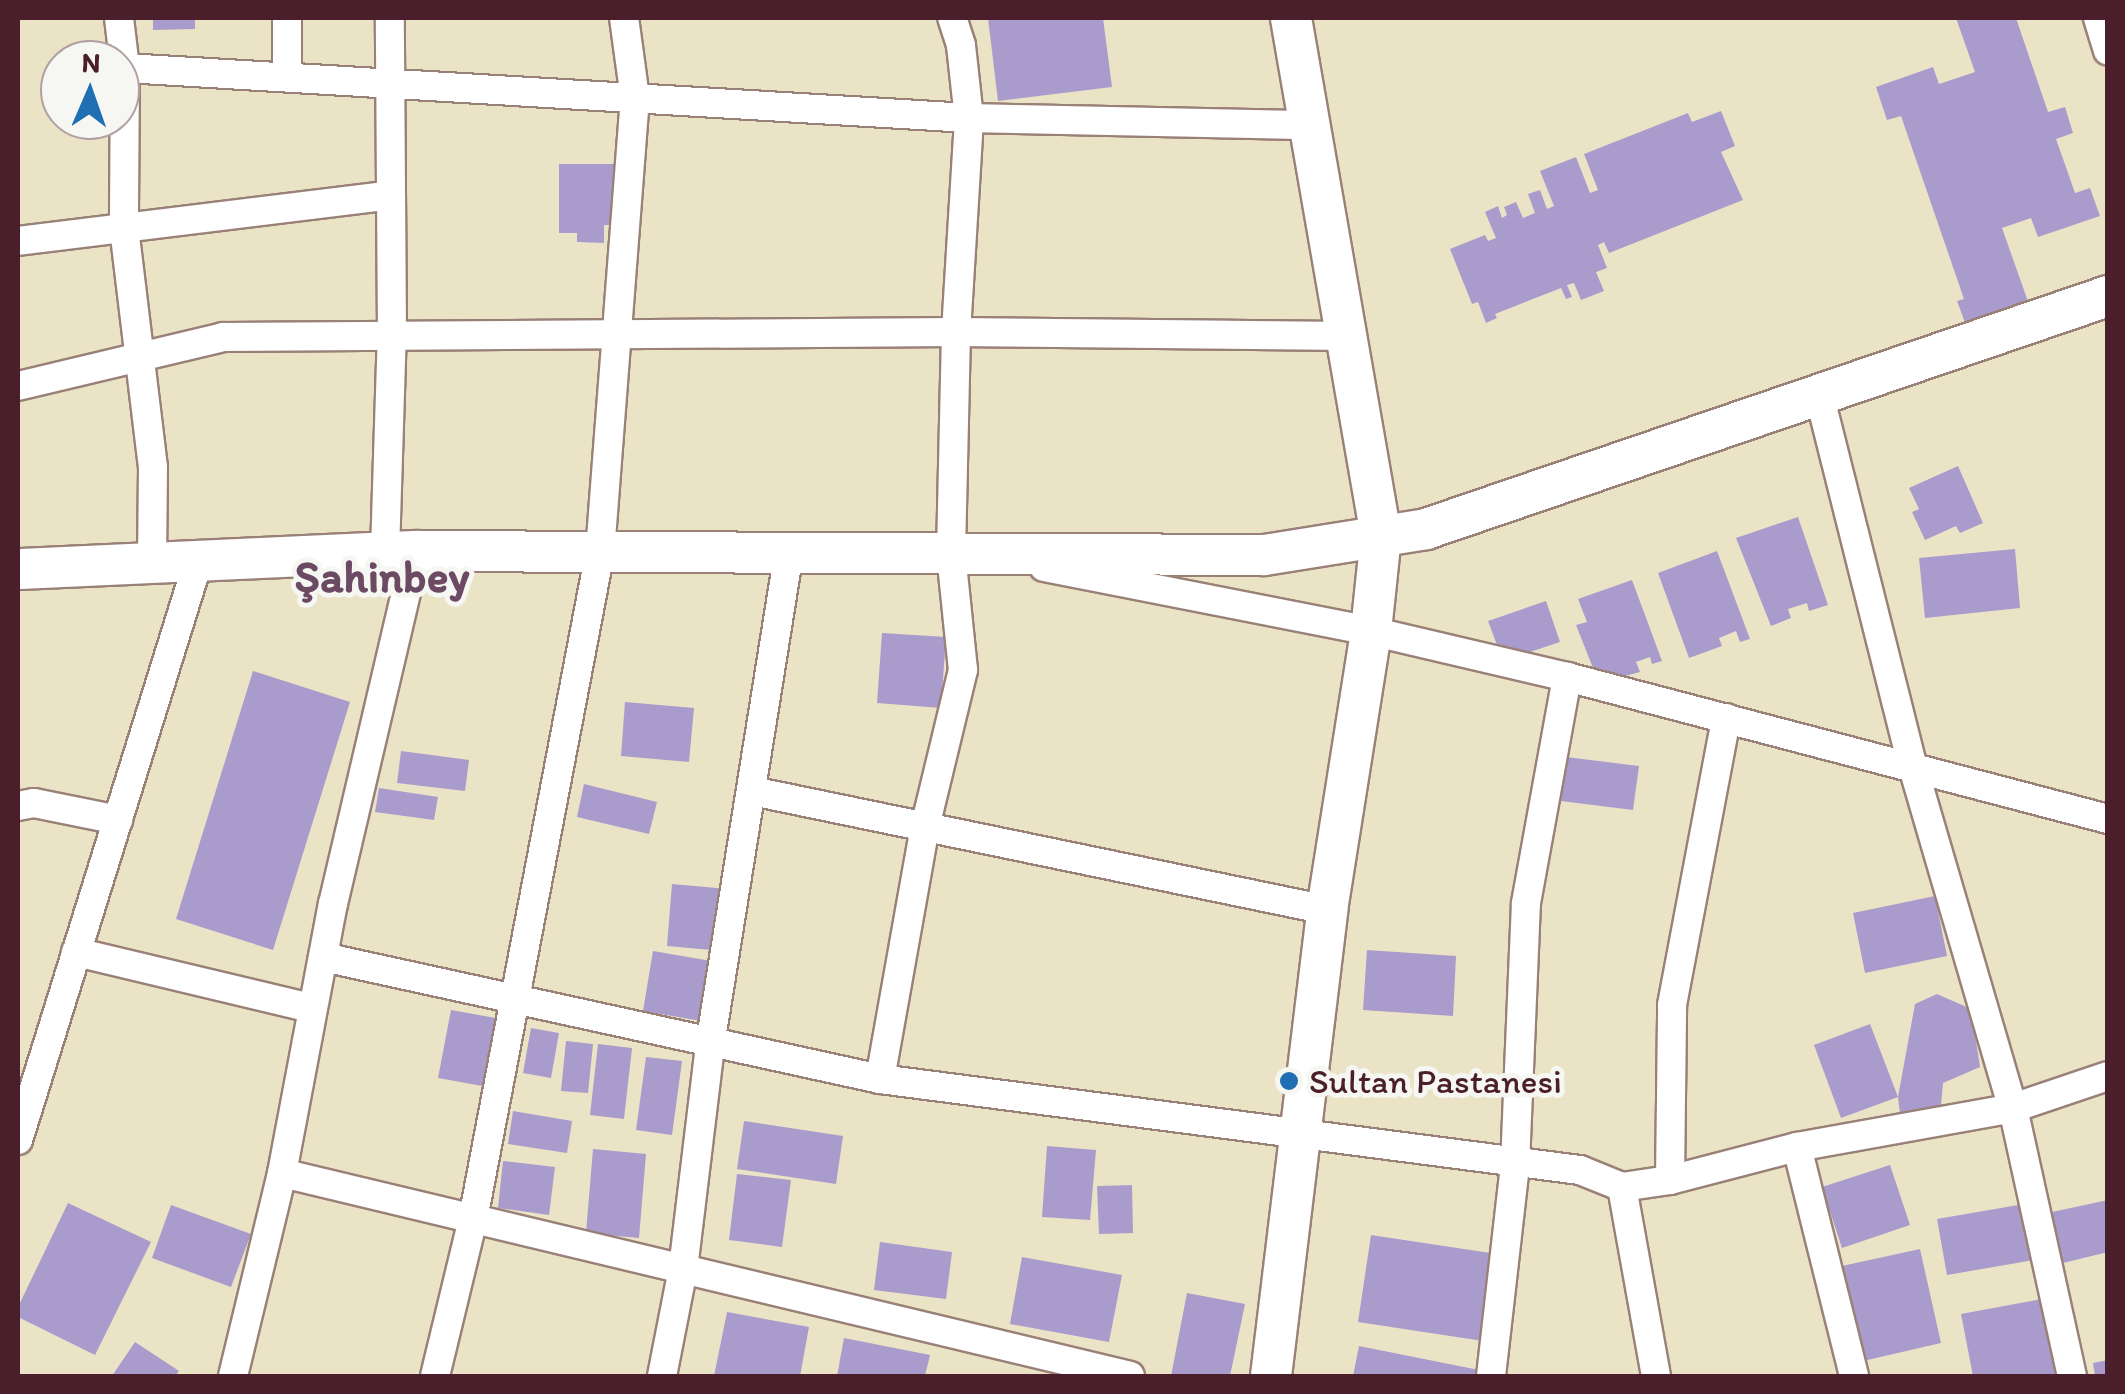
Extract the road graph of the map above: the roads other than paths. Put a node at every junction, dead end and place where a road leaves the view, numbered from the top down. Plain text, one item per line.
1 (287, 18) edge
2 (390, 18) edge
3 (624, 18) edge
4 (952, 18) edge
5 (1291, 18) edge
6 (140, 69) edge
7 (286, 78) junction
8 (388, 84) junction
9 (635, 98) junction
10 (969, 118) junction
11 (1310, 125) junction
12 (125, 140) edge
13 (390, 194) junction
14 (124, 228) junction
15 (18, 241) edge
16 (2108, 296) edge
17 (956, 332) junction
18 (620, 333) junction
19 (392, 334) junction
20 (1346, 336) junction
21 (142, 358) junction
22 (18, 386) edge
23 (1818, 394) junction
24 (1382, 536) junction
25 (400, 551) junction
26 (600, 552) junction
27 (789, 552) junction
28 (962, 553) junction
29 (199, 558) junction
30 (152, 561) junction
31 (18, 569) edge
32 (1371, 631) junction
33 (1567, 677) junction
34 (1726, 718) junction
35 (1913, 767) junction
36 (752, 791) junction
37 (18, 806) edge
38 (2108, 818) edge
39 (118, 820) junction
40 (924, 827) junction
41 (1328, 910) junction
42 (76, 952) junction
43 (323, 957) junction
44 (514, 1000) junction
45 (310, 1008) junction
46 (710, 1046) junction
47 (2108, 1076) edge
48 (880, 1079) junction
49 (2013, 1108) junction
50 (1299, 1135) junction
51 (18, 1140) edge
52 (1797, 1147) junction
53 (1515, 1165) junction
54 (282, 1172) junction
55 (1670, 1180) junction
56 (1622, 1187) junction
57 (474, 1219) junction
58 (683, 1269) junction
59 (233, 1376) edge
60 (434, 1376) edge
61 (662, 1376) edge
62 (1130, 1376) edge
63 (1272, 1376) edge
64 (1491, 1376) edge
65 (1656, 1376) edge
66 (1854, 1376) edge
67 (2072, 1376) edge

1 - 7 street
2 - 8 street
3 - 9 street
4 - 10 street
5 - 11 street
6 - 7 street
7 - 8 street
8 - 9 street
8 - 13 street
9 - 10 street
9 - 18 street
10 - 11 street
10 - 17 street
11 - 20 street
12 - 14 street
13 - 14 street
13 - 19 street
14 - 15 street
14 - 21 street
16 - 23 street
17 - 18 street
17 - 20 street
17 - 28 street
18 - 19 street
18 - 26 street
19 - 21 street
19 - 25 street
20 - 24 street
21 - 22 street
21 - 30 street
23 - 24 street
23 - 35 street
24 - 28 street
24 - 32 street
25 - 26 street
25 - 29 street
25 - 43 street
26 - 27 street
26 - 44 street
27 - 28 street
27 - 36 street
28 - 32 street
28 - 40 street
29 - 30 street
29 - 39 street
30 - 31 street
32 - 33 street
32 - 41 street
33 - 34 street
33 - 53 street
34 - 35 street
34 - 55 street
35 - 38 street
35 - 49 street
36 - 40 street
36 - 46 street
37 - 39 street
39 - 42 street
40 - 41 street
40 - 48 street
41 - 50 street
42 - 45 street
42 - 51 street
43 - 44 street
43 - 45 street
44 - 46 street
44 - 57 street
45 - 54 street
46 - 48 street
46 - 58 street
47 - 49 street
48 - 50 street
49 - 52 street
49 - 67 street
50 - 53 street
50 - 63 street
52 - 55 street
52 - 66 street
53 - 56 street
53 - 64 street
54 - 57 street
54 - 59 street
55 - 56 street
56 - 65 street
57 - 58 street
57 - 60 street
58 - 61 street
58 - 62 street

